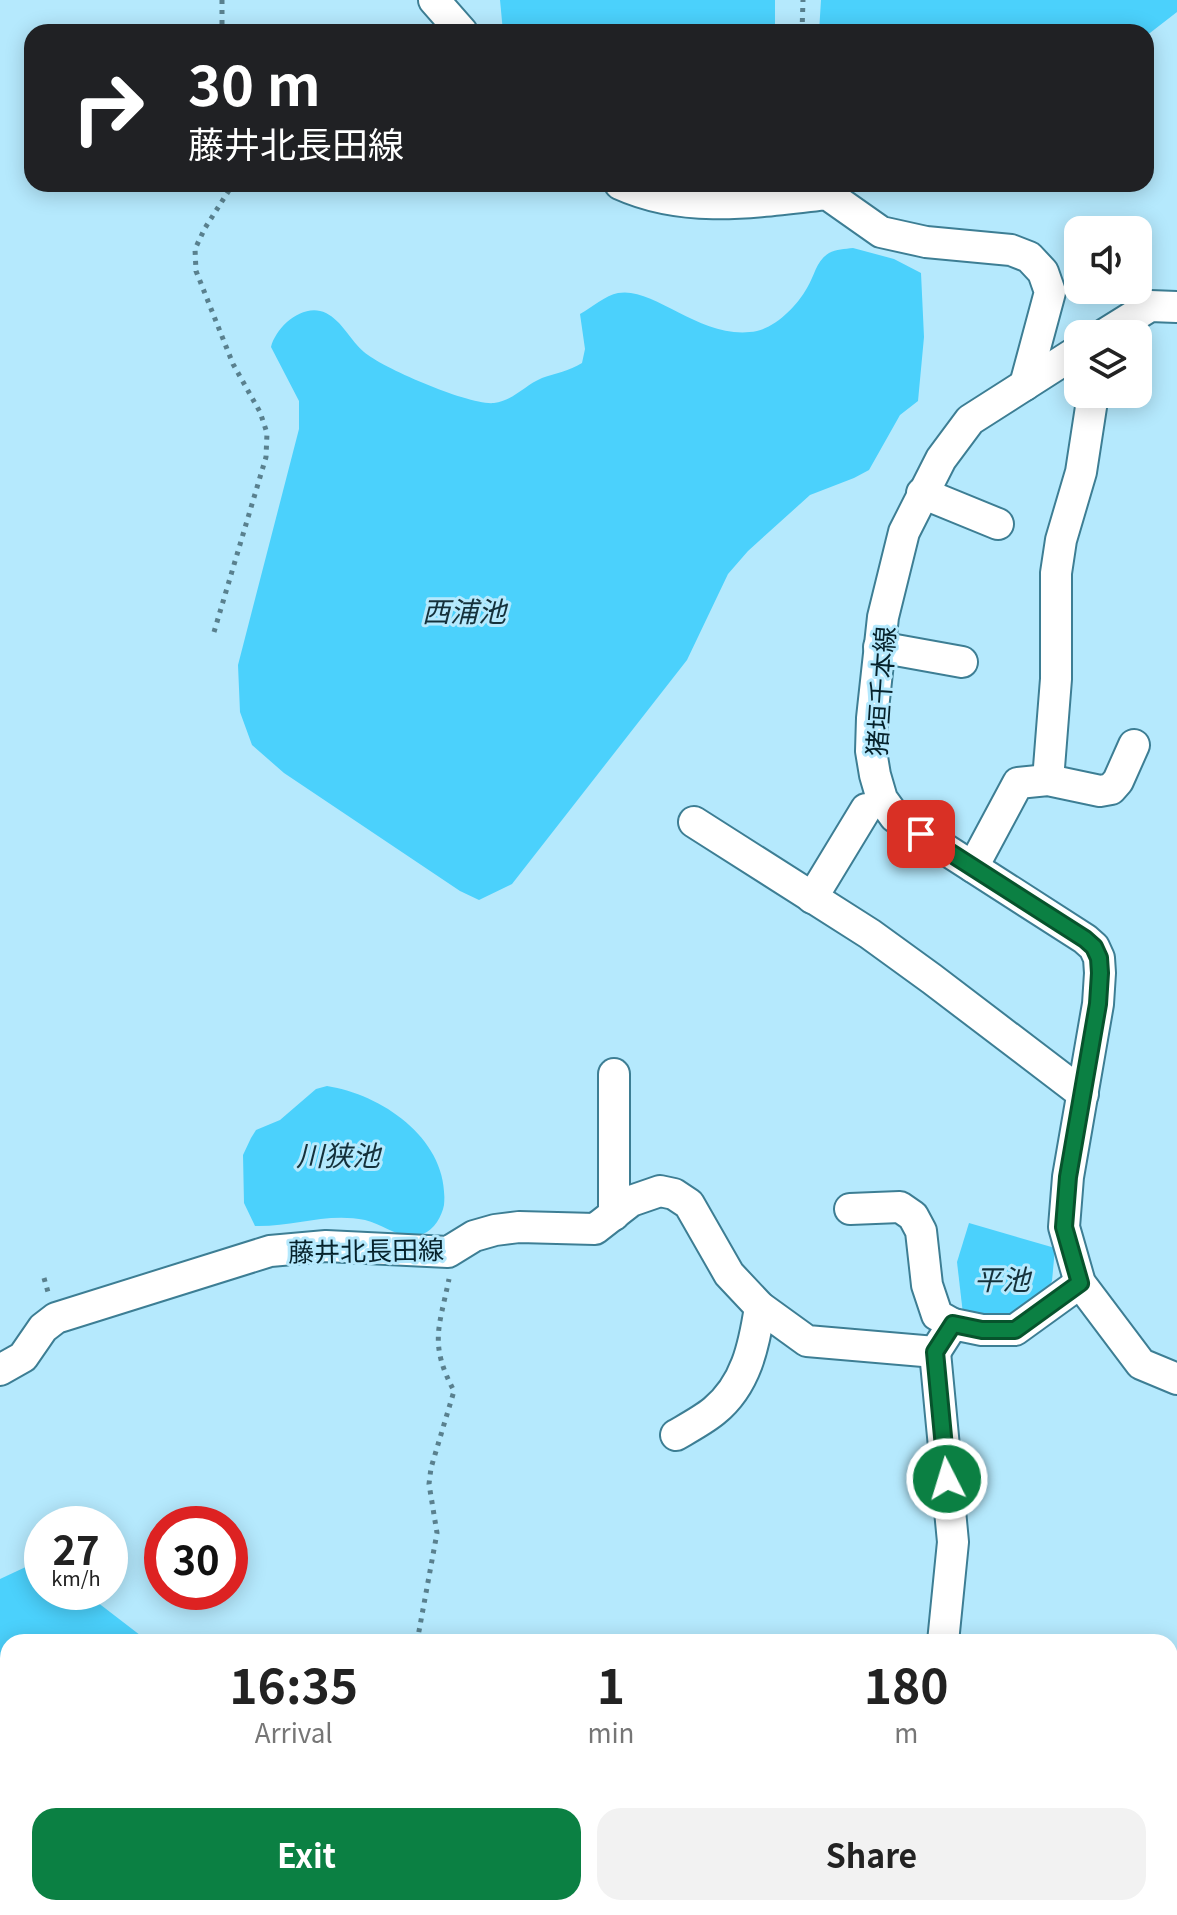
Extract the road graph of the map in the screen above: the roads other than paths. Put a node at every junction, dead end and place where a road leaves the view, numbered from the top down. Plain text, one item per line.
1 (434, 0) edge
2 (455, 24) edge
3 (639, 192) edge
4 (1177, 307) edge
5 (1128, 320) edge
6 (1064, 360) edge
7 (1025, 385) junction
8 (1091, 408) edge
9 (922, 493) junction
10 (998, 524) dead end
11 (879, 647) junction
12 (962, 662) dead end
13 (1134, 745) dead end
14 (1048, 780) junction
15 (866, 809) dead end
16 (694, 822) dead end
17 (973, 867) junction
18 (812, 898) junction
19 (614, 1074) dead end
20 (1083, 1094) junction
21 (850, 1209) dead end
22 (614, 1215) junction
23 (1080, 1283) junction
24 (760, 1307) junction
25 (953, 1324) junction
26 (935, 1352) junction
27 (0, 1370) edge
28 (1177, 1379) edge
29 (676, 1435) dead end
30 (944, 1634) edge

1 - 2 street
3 - 7 street
4 - 5 street
6 - 7 street, 猪垣千本線
7 - 9 street, 猪垣千本線
8 - 14 street
9 - 10 street
9 - 11 street, 猪垣千本線
11 - 12 street
11 - 17 street, 猪垣千本線
13 - 14 street
14 - 17 street
15 - 18 street
16 - 18 street
17 - 20 street, 猪垣千本線
18 - 20 street
19 - 22 street
20 - 23 street, 猪垣千本線
21 - 25 street
22 - 24 street, 藤井北長田線
22 - 27 street, 藤井北長田線
23 - 25 street
23 - 28 street, 猪垣千本線
24 - 26 street, 藤井北長田線
24 - 29 street
25 - 26 street
26 - 30 street

